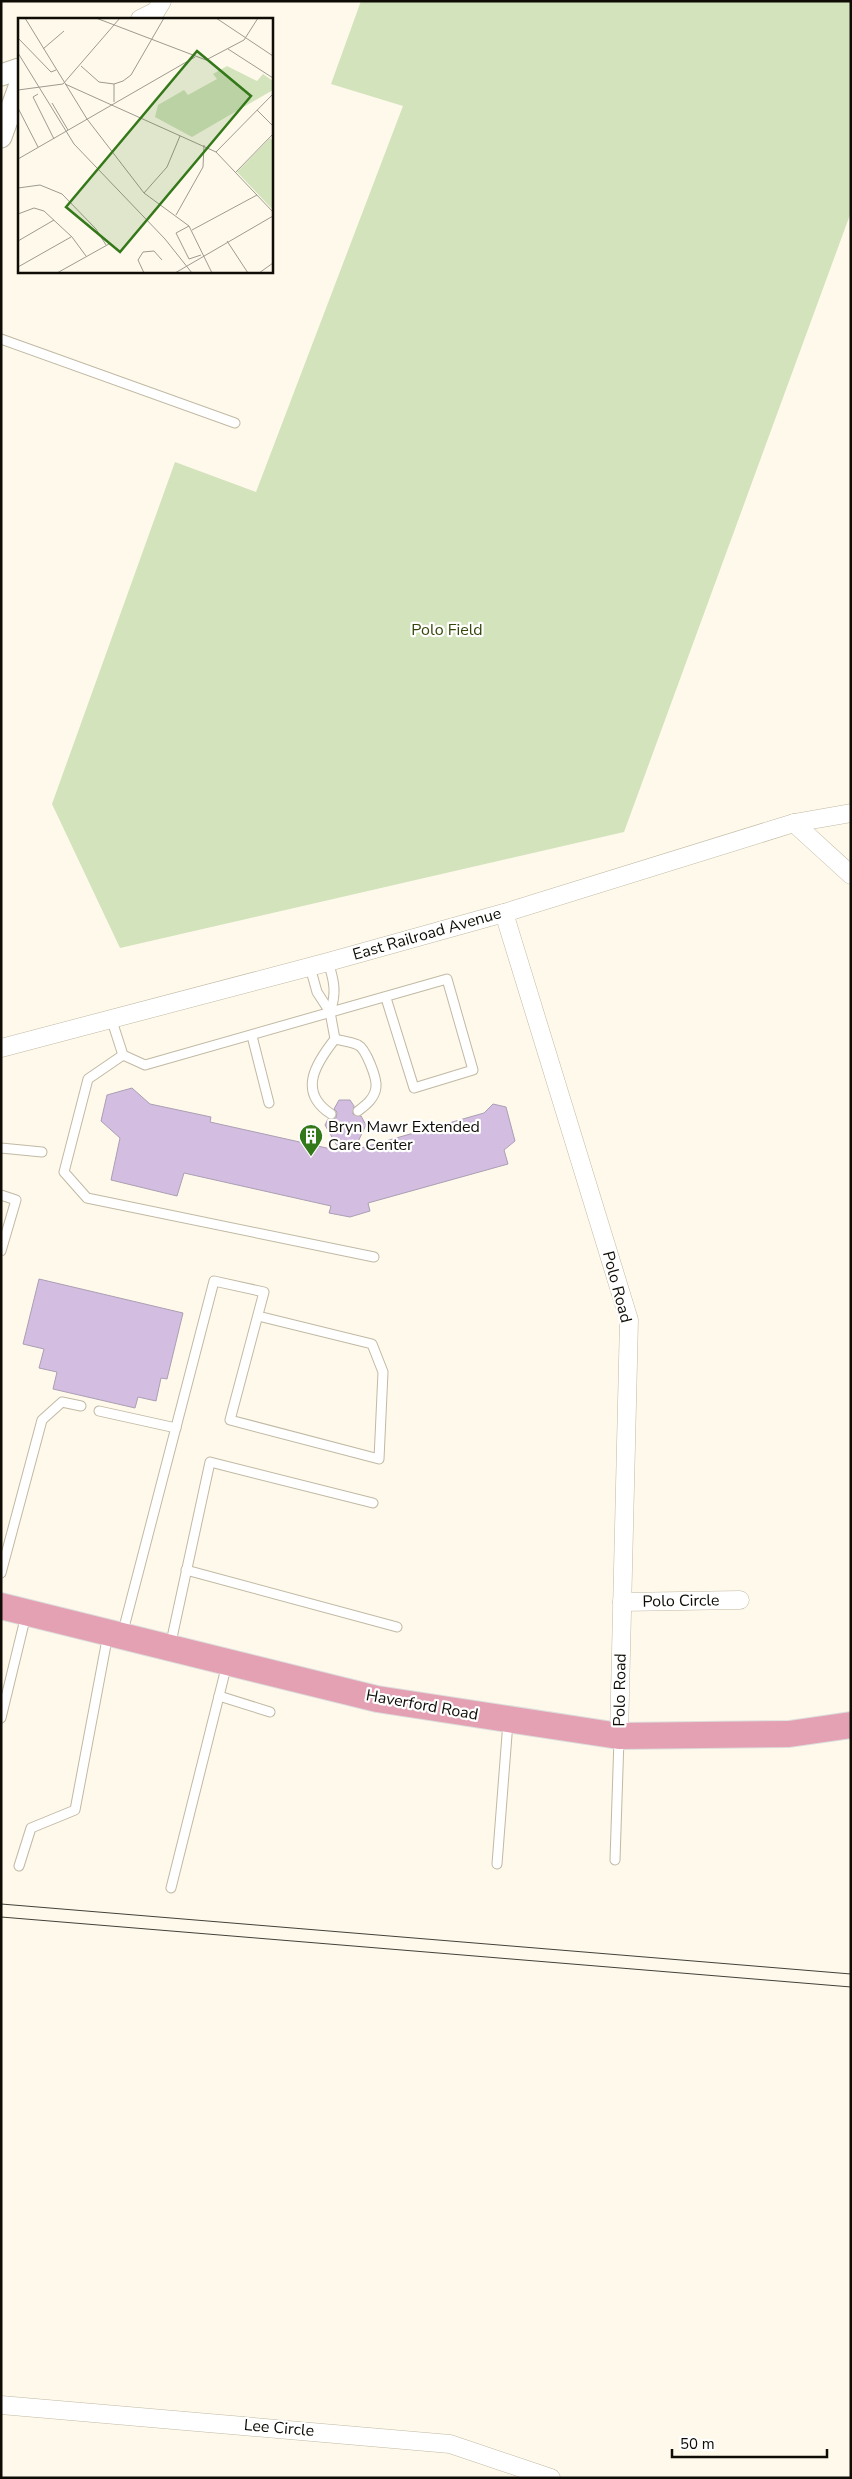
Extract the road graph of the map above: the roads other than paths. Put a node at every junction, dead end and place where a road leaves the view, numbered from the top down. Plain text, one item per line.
1 (159, 10) edge
2 (142, 18) edge
3 (18, 69) edge
4 (1, 75) edge
5 (18, 91) edge
6 (1, 137) edge
7 (1, 339) edge
8 (236, 423) dead end
9 (851, 813) edge
10 (794, 823) junction
11 (851, 875) edge
12 (504, 913) junction
13 (328, 962) junction
14 (310, 967) junction
15 (386, 998) junction
16 (330, 1012) junction
17 (111, 1018) junction
18 (252, 1036) junction
19 (335, 1039) junction
20 (1, 1048) edge
21 (123, 1055) junction
22 (269, 1103) dead end
23 (358, 1111) dead end
24 (331, 1114) dead end
25 (1, 1148) edge
26 (42, 1152) dead end
27 (1, 1195) edge
28 (1, 1251) edge
29 (374, 1257) dead end
30 (258, 1316) junction
31 (81, 1406) dead end
32 (100, 1411) dead end
33 (176, 1428) junction
34 (373, 1503) dead end
35 (186, 1570) junction
36 (1, 1573) edge
37 (740, 1600) dead end
38 (622, 1602) junction
39 (1, 1606) edge
40 (26, 1612) junction
41 (397, 1627) dead end
42 (115, 1633) junction
43 (170, 1647) junction
44 (228, 1662) junction
45 (219, 1696) junction
46 (270, 1712) dead end
47 (1, 1718) edge
48 (508, 1719) junction
49 (851, 1725) edge
50 (619, 1736) junction
51 (615, 1860) dead end
52 (497, 1864) dead end
53 (20, 1866) dead end
54 (171, 1888) dead end
55 (1, 2405) edge
56 (551, 2478) edge

1 - 2 street
3 - 4 street
5 - 6 street
7 - 8 lane
9 - 10 street, East Railroad Avenue
10 - 11 street
10 - 12 street, East Railroad Avenue
12 - 13 street, East Railroad Avenue
12 - 38 street, Polo Road
13 - 14 street, East Railroad Avenue
13 - 16 lane
14 - 16 lane
14 - 17 street, East Railroad Avenue
15 - 15 lane
15 - 16 lane
16 - 18 lane
16 - 19 lane
17 - 20 street, East Railroad Avenue
17 - 21 lane
18 - 21 lane
18 - 22 lane
19 - 23 lane
19 - 24 lane
21 - 29 lane
25 - 26 lane
27 - 28 lane
30 - 30 lane
30 - 33 lane
31 - 36 lane
32 - 33 lane
33 - 42 lane
34 - 35 lane
35 - 41 lane
35 - 43 lane
37 - 38 street, Polo Circle
38 - 50 street, Polo Road
39 - 40 main road, Haverford Road
40 - 42 main road, Haverford Road
40 - 47 lane
42 - 43 main road, Haverford Road
42 - 53 lane
43 - 44 main road, Haverford Road
44 - 45 lane
44 - 48 main road, Haverford Road
45 - 46 lane
45 - 54 lane
48 - 50 main road, Haverford Road
48 - 52 lane
49 - 50 main road, Haverford Road
50 - 51 lane
55 - 56 street, Lee Circle

